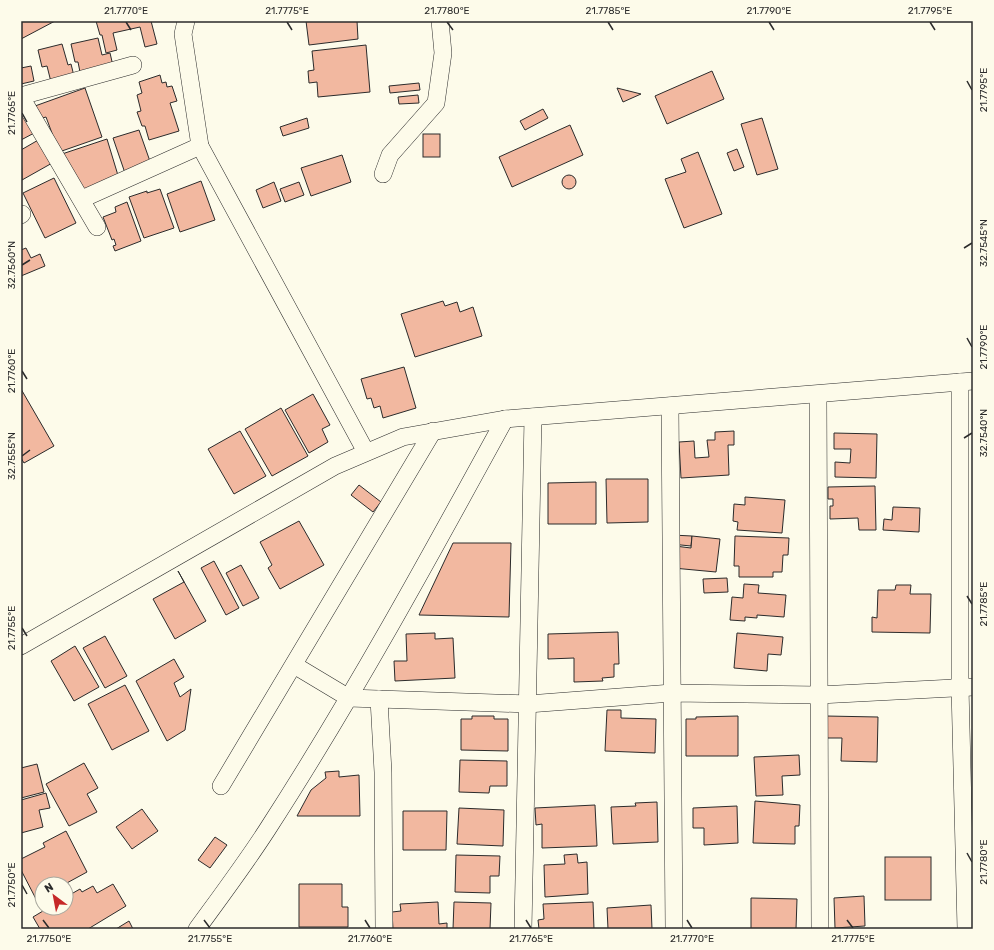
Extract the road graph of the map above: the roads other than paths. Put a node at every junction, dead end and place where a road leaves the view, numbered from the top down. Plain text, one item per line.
1 (186, 21) edge
2 (440, 21) edge
3 (133, 65) dead end
4 (21, 96) edge
5 (200, 146) junction
6 (383, 174) dead end
7 (82, 199) junction
8 (97, 227) dead end
9 (966, 382) edge
10 (818, 395) junction
11 (670, 406) junction
12 (533, 417) junction
13 (505, 419) junction
14 (433, 432) junction
15 (366, 452) junction
16 (21, 646) edge
17 (294, 665) junction
18 (966, 687) edge
19 (672, 693) junction
20 (819, 695) junction
21 (348, 698) junction
22 (379, 699) junction
23 (528, 704) junction
24 (221, 786) dead end
25 (197, 929) edge
26 (384, 929) edge
27 (523, 929) edge
28 (674, 929) edge
29 (820, 929) edge
30 (966, 929) edge

1 - 5 street
2 - 6 street
3 - 4 street
4 - 7 street
5 - 7 street
5 - 15 street
7 - 8 street
9 - 10 street
9 - 18 street
10 - 11 street
10 - 20 street
11 - 12 street
11 - 19 street
12 - 13 street
12 - 23 street
13 - 14 street
13 - 21 street
14 - 15 street
14 - 17 street
15 - 16 street
17 - 21 street
17 - 24 street
18 - 20 street
18 - 30 street
19 - 20 street
19 - 23 street
19 - 28 street
20 - 29 street
21 - 22 street
21 - 25 street
22 - 23 street
22 - 26 street
23 - 27 street

